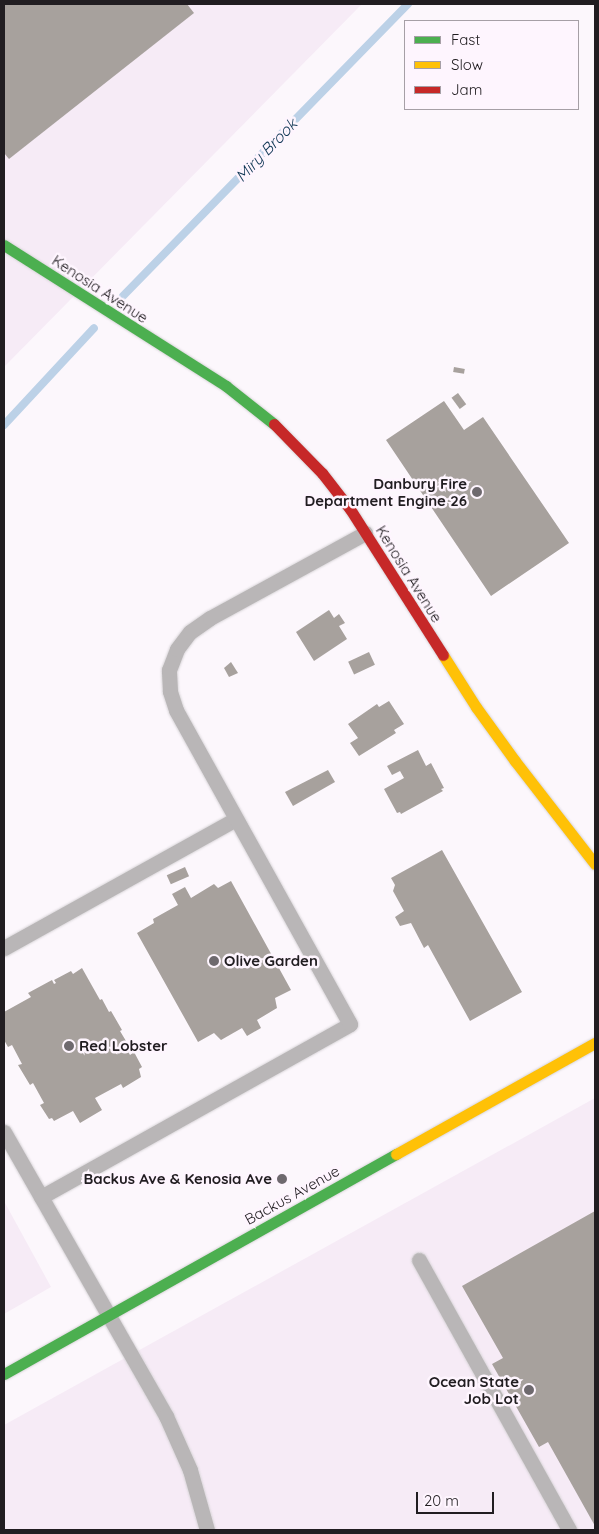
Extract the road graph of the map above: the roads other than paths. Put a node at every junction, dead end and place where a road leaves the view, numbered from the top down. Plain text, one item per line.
1 (4, 244) edge
2 (364, 532) junction
3 (236, 819) junction
4 (595, 864) edge
5 (4, 948) edge
6 (595, 1043) edge
7 (4, 1132) edge
8 (41, 1197) junction
9 (419, 1260) dead end
10 (109, 1315) junction
11 (4, 1374) edge
12 (207, 1530) edge
13 (569, 1530) edge

1 - 2 street, Kenosia Avenue
2 - 3 lane
2 - 4 street, Kenosia Avenue
3 - 5 lane
3 - 8 lane
6 - 10 street, Backus Avenue
7 - 8 lane
8 - 10 lane
9 - 13 lane
10 - 11 street, Backus Avenue
10 - 12 lane

